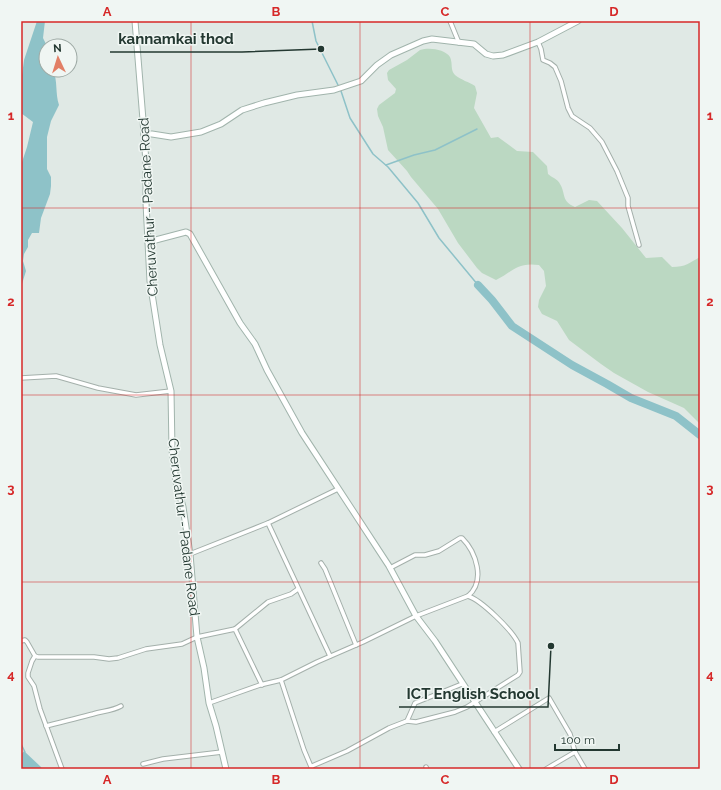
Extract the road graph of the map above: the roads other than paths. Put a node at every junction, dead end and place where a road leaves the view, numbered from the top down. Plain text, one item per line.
1 (136, 21) edge
2 (450, 21) edge
3 (578, 21) edge
4 (572, 22) edge
5 (538, 42) junction
6 (459, 43) junction
7 (144, 134) junction
8 (148, 242) junction
9 (639, 245) dead end
10 (21, 378) edge
11 (171, 391) junction
12 (338, 489) junction
13 (268, 523) junction
14 (190, 554) junction
15 (321, 563) dead end
16 (390, 568) junction
17 (298, 589) junction
18 (468, 596) junction
19 (416, 616) junction
20 (235, 629) junction
21 (197, 637) junction
22 (21, 641) edge
23 (356, 645) junction
24 (35, 656) junction
25 (330, 656) junction
26 (281, 680) junction
27 (462, 684) junction
28 (262, 685) junction
29 (209, 703) junction
30 (474, 703) junction
31 (121, 706) dead end
32 (407, 721) junction
33 (46, 726) junction
34 (494, 732) junction
35 (222, 752) junction
36 (575, 752) junction
37 (143, 764) dead end
38 (312, 768) edge
39 (62, 769) edge
40 (226, 769) edge
41 (518, 769) edge
42 (546, 769) edge
43 (585, 769) edge

1 - 7 street, Cheruvathur - Padane Road
2 - 6 street
3 - 4 street
4 - 5 street
5 - 6 street
5 - 9 street
6 - 7 street
7 - 8 street, Cheruvathur - Padane Road
8 - 11 street, Cheruvathur - Padane Road
8 - 12 street
10 - 11 street
11 - 14 street, Cheruvathur - Padane Road
12 - 13 street
12 - 16 street
13 - 14 street
13 - 17 street
14 - 21 street, Cheruvathur - Padane Road
15 - 23 street
16 - 18 street
16 - 19 street
17 - 20 street
17 - 25 street
18 - 19 street
18 - 30 street
19 - 23 street
19 - 27 street
20 - 21 street
20 - 28 street
21 - 24 street
21 - 29 street, Cheruvathur - Padane Road
22 - 24 street
23 - 25 street
24 - 33 street
25 - 26 street
26 - 28 street
26 - 38 street
27 - 30 street
27 - 32 street
28 - 29 street
29 - 35 street, Cheruvathur - Padane Road
30 - 32 street
30 - 34 street
31 - 33 street
32 - 38 street
33 - 39 street
34 - 36 street
34 - 41 street
35 - 37 street
35 - 40 street, Cheruvathur - Padane Road
36 - 42 street
36 - 43 street

